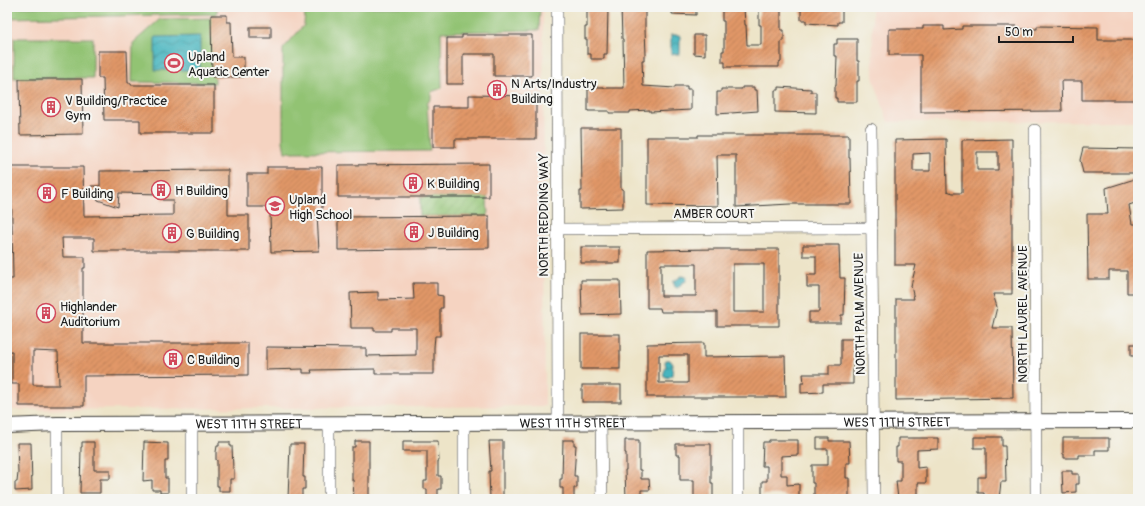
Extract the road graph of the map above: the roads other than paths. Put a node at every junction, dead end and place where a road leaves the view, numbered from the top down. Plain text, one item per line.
1 (557, 7) edge
2 (872, 129) dead end
3 (1035, 130) dead end
4 (872, 228) junction
5 (557, 229) junction
6 (1036, 421) junction
7 (1138, 421) edge
8 (464, 422) junction
9 (558, 422) junction
10 (601, 422) junction
11 (738, 422) junction
12 (873, 422) junction
13 (57, 424) junction
14 (192, 424) junction
15 (329, 424) junction
16 (7, 426) edge
17 (57, 499) edge
18 (192, 499) edge
19 (329, 499) edge
20 (464, 499) edge
21 (602, 499) edge
22 (738, 499) edge
23 (874, 499) edge
24 (1036, 499) edge

1 - 5 street, NORTH REDDING WAY
2 - 4 street, NORTH PALM AVENUE
3 - 6 street, NORTH LAUREL AVENUE
4 - 5 street, AMBER COURT
4 - 12 street, NORTH PALM AVENUE
5 - 9 street, NORTH REDDING WAY
6 - 7 street, WEST 11TH STREET
6 - 12 street, WEST 11TH STREET
6 - 24 street, NORTH LAUREL AVENUE
8 - 9 street, WEST 11TH STREET
8 - 15 street, WEST 11TH STREET
8 - 20 street
9 - 10 street, WEST 11TH STREET
10 - 11 street, WEST 11TH STREET
10 - 21 street
11 - 12 street, WEST 11TH STREET
11 - 22 street
12 - 23 street, NORTH PALM AVENUE
13 - 14 street, WEST 11TH STREET
13 - 16 street, WEST 11TH STREET
13 - 17 street
14 - 15 street, WEST 11TH STREET
14 - 18 street
15 - 19 street

